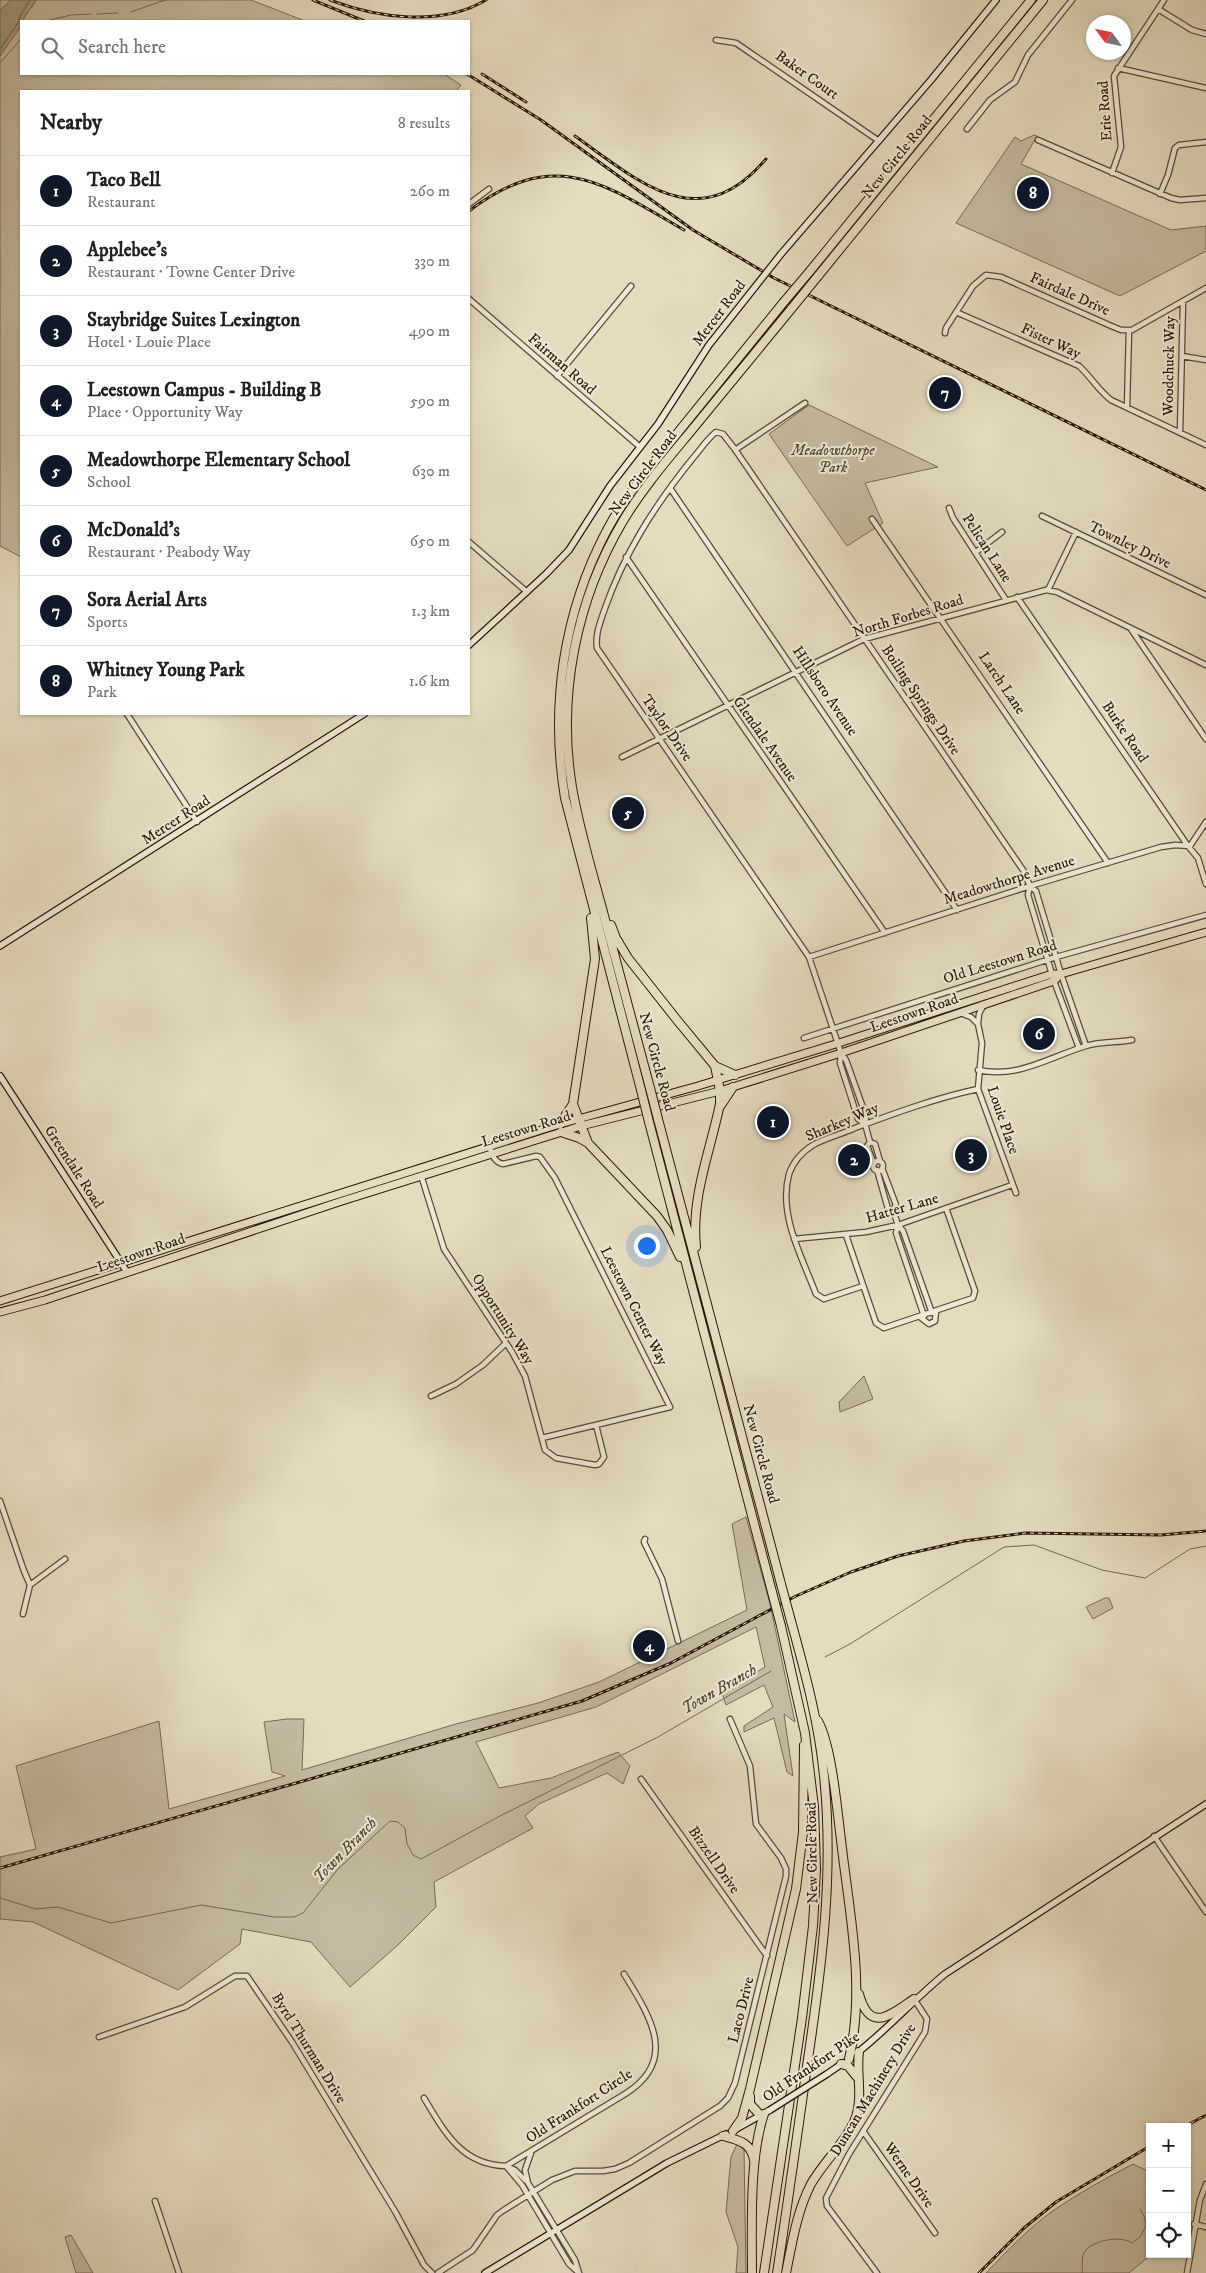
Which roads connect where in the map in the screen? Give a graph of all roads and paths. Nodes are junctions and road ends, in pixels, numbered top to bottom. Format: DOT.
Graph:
graph roads {
  1 [pos="996,0"];
  2 [pos="1031,0"];
  3 [pos="1043,0"];
  4 [pos="1072,0"];
  5 [pos="1164,0"];
  6 [pos="1158,9"];
  7 [pos="1206,34"];
  8 [pos="716,40"];
  9 [pos="1118,68"];
  10 [pos="1206,88"];
  11 [pos="967,129"];
  12 [pos="1038,140"];
  13 [pos="879,141"];
  14 [pos="1206,142"];
  15 [pos="1112,173"];
  16 [pos="489,189"];
  17 [pos="1160,194"];
  18 [pos="1206,198"];
  19 [pos="470,203"];
  20 [pos="630,286"];
  21 [pos="1206,288"];
  22 [pos="470,300"];
  23 [pos="1183,301"];
  24 [pos="956,312"];
  25 [pos="1129,330"];
  26 [pos="945,333"];
  27 [pos="1182,356"];
  28 [pos="1206,360"];
  29 [pos="557,376"];
  30 [pos="804,403"];
  31 [pos="1127,407"];
  32 [pos="720,432"];
  33 [pos="1180,432"];
  34 [pos="1206,445"];
  35 [pos="640,447"];
  36 [pos="736,450"];
  37 [pos="670,488"];
  38 [pos="950,508"];
  39 [pos="1042,516"];
  40 [pos="872,519"];
  41 [pos="1002,532"];
  42 [pos="1076,532"];
  43 [pos="470,543"];
  44 [pos="976,552"];
  45 [pos="626,557"];
  46 [pos="1048,590"];
  47 [pos="527,592"];
  48 [pos="1206,596"];
  49 [pos="1017,597"];
  50 [pos="1006,600"];
  51 [pos="942,618"];
  52 [pos="1129,627"];
  53 [pos="864,639"];
  54 [pos="470,644"];
  55 [pos="1206,665"];
  56 [pos="797,672"];
  57 [pos="727,705"];
  58 [pos="128,715"];
  59 [pos="362,715"];
  60 [pos="659,739"];
  61 [pos="1206,739"];
  62 [pos="622,757"];
  63 [pos="197,822"];
  64 [pos="1206,822"];
  65 [pos="1188,846"];
  66 [pos="1206,861"];
  67 [pos="1108,863"];
  68 [pos="1200,863"];
  69 [pos="594,878"];
  70 [pos="586,884"];
  71 [pos="1206,884"];
  72 [pos="1030,886"];
  73 [pos="957,910"];
  74 [pos="1206,915"];
  75 [pos="1206,932"];
  76 [pos="885,934"];
  77 [pos="0,946"];
  78 [pos="810,957"];
  79 [pos="1056,957"];
  80 [pos="1047,960"];
  81 [pos="1061,974"];
  82 [pos="1053,977"];
  83 [pos="987,1002"];
  84 [pos="957,1013"];
  85 [pos="978,1024"];
  86 [pos="834,1027"];
  87 [pos="804,1038"];
  88 [pos="1132,1040"];
  89 [pos="839,1043"];
  90 [pos="1086,1046"];
  91 [pos="1078,1048"];
  92 [pos="841,1053"];
  93 [pos="715,1066"];
  94 [pos="978,1070"];
  95 [pos="735,1075"];
  96 [pos="0,1076"];
  97 [pos="718,1080"];
  98 [pos="733,1087"];
  99 [pos="978,1089"];
  100 [pos="720,1091"];
  101 [pos="573,1104"];
  102 [pos="718,1111"];
  103 [pos="579,1122"];
  104 [pos="560,1124"];
  105 [pos="865,1124"];
  106 [pos="561,1132"];
  107 [pos="870,1142"];
  108 [pos="588,1143"];
  109 [pos="489,1146"];
  110 [pos="492,1154"];
  111 [pos="880,1161"];
  112 [pos="874,1164"];
  113 [pos="420,1167"];
  114 [pos="882,1168"];
  115 [pos="876,1170"];
  116 [pos="421,1177"];
  117 [pos="1012,1185"];
  118 [pos="1016,1194"];
  119 [pos="946,1208"];
  120 [pos="893,1210"];
  121 [pos="898,1224"];
  122 [pos="846,1235"];
  123 [pos="794,1239"];
  124 [pos="696,1262"];
  125 [pos="120,1263"];
  126 [pos="127,1272"];
  127 [pos="689,1277"];
  128 [pos="863,1286"];
  129 [pos="0,1301"];
  130 [pos="0,1312"];
  131 [pos="934,1313"];
  132 [pos="922,1317"];
  133 [pos="506,1343"];
  134 [pos="431,1396"];
  135 [pos="596,1425"];
  136 [pos="542,1438"];
  137 [pos="0,1501"];
  138 [pos="645,1538"];
  139 [pos="65,1559"];
  140 [pos="30,1585"];
  141 [pos="23,1614"];
  142 [pos="678,1641"];
  143 [pos="814,1715"];
  144 [pos="730,1719"];
  145 [pos="805,1733"];
  146 [pos="640,1779"];
  147 [pos="1206,1804"];
  148 [pos="1154,1836"];
  149 [pos="1206,1912"];
  150 [pos="767,1956"];
  151 [pos="624,1974"];
  152 [pos="856,1988"];
  153 [pos="914,1999"];
  154 [pos="99,2037"];
  155 [pos="859,2052"];
  156 [pos="849,2059"];
  157 [pos="841,2064"];
  158 [pos="858,2078"];
  159 [pos="750,2089"];
  160 [pos="424,2098"];
  161 [pos="765,2113"];
  162 [pos="733,2131"];
  163 [pos="863,2131"];
  164 [pos="722,2136"];
  165 [pos="532,2152"];
  166 [pos="506,2166"];
  167 [pos="755,2167"];
  168 [pos="528,2182"];
  169 [pos="1206,2184"];
  170 [pos="533,2192"];
  171 [pos="527,2195"];
  172 [pos="155,2201"];
  173 [pos="1194,2224"];
  174 [pos="1206,2228"];
  175 [pos="557,2231"];
  176 [pos="935,2233"];
  177 [pos="551,2235"];
  178 [pos="179,2273"];
  179 [pos="432,2273"];
  180 [pos="438,2273"];
  181 [pos="485,2273"];
  182 [pos="579,2273"];
  183 [pos="752,2273"];
  184 [pos="764,2273"];
  185 [pos="777,2273"];
  186 [pos="786,2273"];
  187 [pos="877,2273"];
  188 [pos="1187,2273"];
  1 -- 13 [label="street, Mercer Road"];
  2 -- 70 [label="highway, New Circle Road, bridge"];
  3 -- 69 [label="highway, New Circle Road, bridge"];
  4 -- 11 [label="street"];
  5 -- 6 [label="street, Erie Road"];
  6 -- 7 [label="street"];
  6 -- 9 [label="street, Erie Road"];
  8 -- 13 [label="street, Baker Court"];
  9 -- 10 [label="street"];
  9 -- 15 [label="street, Erie Road"];
  12 -- 15 [label="street"];
  13 -- 35 [label="street, Mercer Road, bridge"];
  14 -- 17 [label="street"];
  15 -- 17 [label="street"];
  16 -- 19 [label="street"];
  17 -- 18 [label="street"];
  20 -- 29 [label="street"];
  21 -- 23 [label="street"];
  22 -- 29 [label="street, Fairman Road"];
  23 -- 25 [label="street"];
  23 -- 27 [label="street, Woodchuck Way"];
  24 -- 25 [label="street, Fairdale Drive"];
  24 -- 26 [label="street, Fairdale Drive"];
  24 -- 31 [label="street, Fister Way"];
  25 -- 31 [label="street"];
  27 -- 28 [label="street"];
  27 -- 33 [label="street, Woodchuck Way"];
  29 -- 35 [label="street, Fairman Road"];
  30 -- 36 [label="street"];
  31 -- 33 [label="street, Fister Way"];
  32 -- 36 [label="street, Boiling Springs Drive"];
  32 -- 37 [label="street, Taylor Drive"];
  33 -- 34 [label="street, Fister Way"];
  35 -- 47 [label="street, Mercer Road"];
  36 -- 53 [label="street, Boiling Springs Drive"];
  37 -- 45 [label="street, Taylor Drive"];
  37 -- 56 [label="street, Hillsboro Avenue"];
  38 -- 44 [label="street, Pelican Lane"];
  39 -- 42 [label="street, Townley Drive"];
  40 -- 51 [label="street, Larch Lane"];
  41 -- 44 [label="street"];
  42 -- 46 [label="street"];
  42 -- 48 [label="street, Townley Drive"];
  43 -- 47 [label="street"];
  44 -- 50 [label="street, Pelican Lane"];
  45 -- 57 [label="street, Glendale Avenue"];
  45 -- 60 [label="street, Taylor Drive"];
  46 -- 49 [label="street, North Forbes Road"];
  46 -- 52 [label="street"];
  47 -- 54 [label="street, Mercer Road"];
  49 -- 50 [label="street, North Forbes Road"];
  49 -- 65 [label="street, Burke Road"];
  50 -- 51 [label="street, North Forbes Road"];
  51 -- 53 [label="street, North Forbes Road"];
  51 -- 67 [label="street, Larch Lane"];
  52 -- 55 [label="street"];
  52 -- 61 [label="street"];
  53 -- 56 [label="street, North Forbes Road"];
  53 -- 72 [label="street, Boiling Springs Drive"];
  56 -- 57 [label="street, North Forbes Road"];
  56 -- 73 [label="street, Hillsboro Avenue"];
  57 -- 60 [label="street, North Forbes Road"];
  57 -- 76 [label="street, Glendale Avenue"];
  58 -- 63 [label="street"];
  59 -- 63 [label="street, Mercer Road"];
  60 -- 62 [label="street, North Forbes Road"];
  60 -- 78 [label="street, Taylor Drive"];
  63 -- 77 [label="street, Mercer Road"];
  64 -- 65 [label="street"];
  65 -- 67 [label="street, Meadowthorpe Avenue"];
  65 -- 68 [label="street, Burke Road"];
  66 -- 68 [label="street"];
  67 -- 72 [label="street, Meadowthorpe Avenue"];
  68 -- 71 [label="street, Burke Road"];
  69 -- 93 [label="highway"];
  69 -- 124 [label="highway, New Circle Road, bridge"];
  70 -- 101 [label="highway"];
  70 -- 127 [label="highway, New Circle Road, bridge"];
  72 -- 73 [label="street, Meadowthorpe Avenue"];
  72 -- 79 [label="street, Boiling Springs Drive"];
  72 -- 80 [label="street, Boiling Springs Drive"];
  73 -- 76 [label="street, Meadowthorpe Avenue"];
  74 -- 79 [label="street, Old Leestown Road"];
  75 -- 81 [label="main road, Leestown Road"];
  76 -- 78 [label="street, Meadowthorpe Avenue"];
  78 -- 86 [label="street, Taylor Drive"];
  79 -- 80 [label="street, Old Leestown Road"];
  79 -- 81 [label="street, Boiling Springs Drive"];
  80 -- 82 [label="street, Boiling Springs Drive"];
  80 -- 86 [label="street, Old Leestown Road"];
  81 -- 82 [label="main road, Leestown Road"];
  81 -- 90 [label="street, Boiling Springs Drive"];
  82 -- 83 [label="main road, Leestown Road"];
  82 -- 89 [label="main road, Leestown Road"];
  82 -- 91 [label="street, Boiling Springs Drive"];
  83 -- 84 [label="main road, Leestown Road"];
  83 -- 85 [label="street, Louie Place"];
  84 -- 85 [label="street"];
  84 -- 92 [label="main road, Leestown Road"];
  85 -- 94 [label="street, Louie Place"];
  86 -- 87 [label="street, Old Leestown Road"];
  86 -- 89 [label="street, Taylor Drive"];
  88 -- 90 [label="street"];
  89 -- 92 [label="street, Taylor Drive"];
  89 -- 95 [label="main road, Leestown Road"];
  90 -- 91 [label="street"];
  91 -- 94 [label="street"];
  92 -- 98 [label="main road, Leestown Road"];
  92 -- 105 [label="street"];
  92 -- 105 [label="street"];
  93 -- 95 [label="highway"];
  93 -- 97 [label="highway"];
  94 -- 99 [label="street, Louie Place"];
  95 -- 97 [label="main road, Leestown Road"];
  96 -- 125 [label="street, Greendale Road"];
  97 -- 100 [label="highway"];
  97 -- 103 [label="main road, Leestown Road"];
  98 -- 100 [label="main road, Leestown Road"];
  98 -- 102 [label="highway"];
  99 -- 105 [label="street, Sharkey Way"];
  99 -- 117 [label="street, Louie Place"];
  100 -- 102 [label="highway"];
  100 -- 103 [label="main road, Leestown Road"];
  101 -- 103 [label="highway"];
  101 -- 104 [label="highway"];
  102 -- 124 [label="highway"];
  103 -- 104 [label="main road, Leestown Road"];
  103 -- 106 [label="main road, Leestown Road"];
  103 -- 108 [label="highway"];
  104 -- 109 [label="main road, Leestown Road"];
  105 -- 107 [label="street"];
  105 -- 123 [label="street, Sharkey Way"];
  106 -- 108 [label="highway"];
  106 -- 110 [label="main road, Leestown Road"];
  107 -- 111 [label="street"];
  107 -- 112 [label="street"];
  108 -- 127 [label="highway"];
  109 -- 110 [label="street"];
  109 -- 113 [label="main road, Leestown Road"];
  110 -- 116 [label="main road, Leestown Road"];
  110 -- 135 [label="street, Leestown Center Way"];
  111 -- 112 [label="street"];
  111 -- 114 [label="street"];
  112 -- 115 [label="street"];
  113 -- 116 [label="street, Opportunity Way"];
  113 -- 125 [label="main road, Leestown Road"];
  114 -- 115 [label="street"];
  114 -- 120 [label="street"];
  115 -- 120 [label="street"];
  116 -- 126 [label="main road, Leestown Road"];
  116 -- 133 [label="street, Opportunity Way"];
  117 -- 118 [label="street, Louie Place"];
  117 -- 119 [label="street, Hatter Lane"];
  119 -- 121 [label="street, Hatter Lane"];
  119 -- 131 [label="street"];
  120 -- 121 [label="street"];
  121 -- 122 [label="street, Hatter Lane"];
  121 -- 131 [label="street"];
  121 -- 132 [label="street"];
  122 -- 123 [label="street, Hatter Lane"];
  122 -- 128 [label="street"];
  123 -- 128 [label="street, Sharkey Way"];
  124 -- 143 [label="highway, New Circle Road, bridge"];
  125 -- 126 [label="street, Greendale Road"];
  125 -- 129 [label="main road, Leestown Road"];
  126 -- 130 [label="main road, Leestown Road"];
  127 -- 145 [label="highway, New Circle Road, bridge"];
  128 -- 132 [label="street"];
  131 -- 132 [label="street"];
  131 -- 132 [label="street"];
  133 -- 134 [label="street"];
  133 -- 136 [label="street, Opportunity Way"];
  135 -- 136 [label="street, Leestown Center Way"];
  135 -- 136 [label="street, Opportunity Way"];
  137 -- 140 [label="street"];
  138 -- 142 [label="street"];
  139 -- 140 [label="street"];
  140 -- 141 [label="street"];
  143 -- 152 [label="highway"];
  143 -- 185 [label="highway, New Circle Road"];
  144 -- 150 [label="street, Laco Drive"];
  145 -- 159 [label="highway"];
  145 -- 184 [label="highway, New Circle Road"];
  146 -- 150 [label="street, Bizzell Drive"];
  147 -- 148 [label="street, Old Frankfort Pike"];
  148 -- 149 [label="street"];
  148 -- 153 [label="street, Old Frankfort Pike"];
  150 -- 170 [label="street, Laco Drive"];
  151 -- 165 [label="street, Old Frankfort Circle"];
  152 -- 153 [label="highway"];
  152 -- 156 [label="highway"];
  153 -- 155 [label="street, Old Frankfort Pike"];
  153 -- 163 [label="street, Duncan Machinery Drive"];
  154 -- 179 [label="street, Byrd Thurman Drive"];
  155 -- 156 [label="street, Old Frankfort Pike"];
  155 -- 158 [label="highway"];
  156 -- 157 [label="street, Old Frankfort Pike"];
  157 -- 158 [label="highway"];
  157 -- 161 [label="street, Old Frankfort Pike, bridge"];
  158 -- 186 [label="highway"];
  159 -- 161 [label="highway"];
  159 -- 162 [label="highway"];
  160 -- 166 [label="street"];
  161 -- 162 [label="street, Old Frankfort Pike"];
  161 -- 167 [label="highway"];
  162 -- 164 [label="street, Old Frankfort Pike"];
  163 -- 176 [label="street, Werne Drive"];
  163 -- 187 [label="street, Duncan Machinery Drive"];
  164 -- 167 [label="highway"];
  164 -- 175 [label="street, Old Frankfort Pike"];
  165 -- 166 [label="street, Old Frankfort Circle"];
  165 -- 168 [label="street"];
  166 -- 168 [label="street"];
  166 -- 171 [label="street"];
  167 -- 183 [label="highway"];
  168 -- 170 [label="street"];
  169 -- 173 [label="street"];
  170 -- 171 [label="street, Laco Drive"];
  170 -- 175 [label="street"];
  171 -- 177 [label="street"];
  171 -- 180 [label="street, Laco Drive"];
  172 -- 178 [label="street"];
  173 -- 174 [label="street"];
  173 -- 188 [label="street"];
  175 -- 177 [label="street, Old Frankfort Pike"];
  175 -- 182 [label="street"];
  177 -- 181 [label="street, Old Frankfort Pike"];
  177 -- 182 [label="street"];
}
